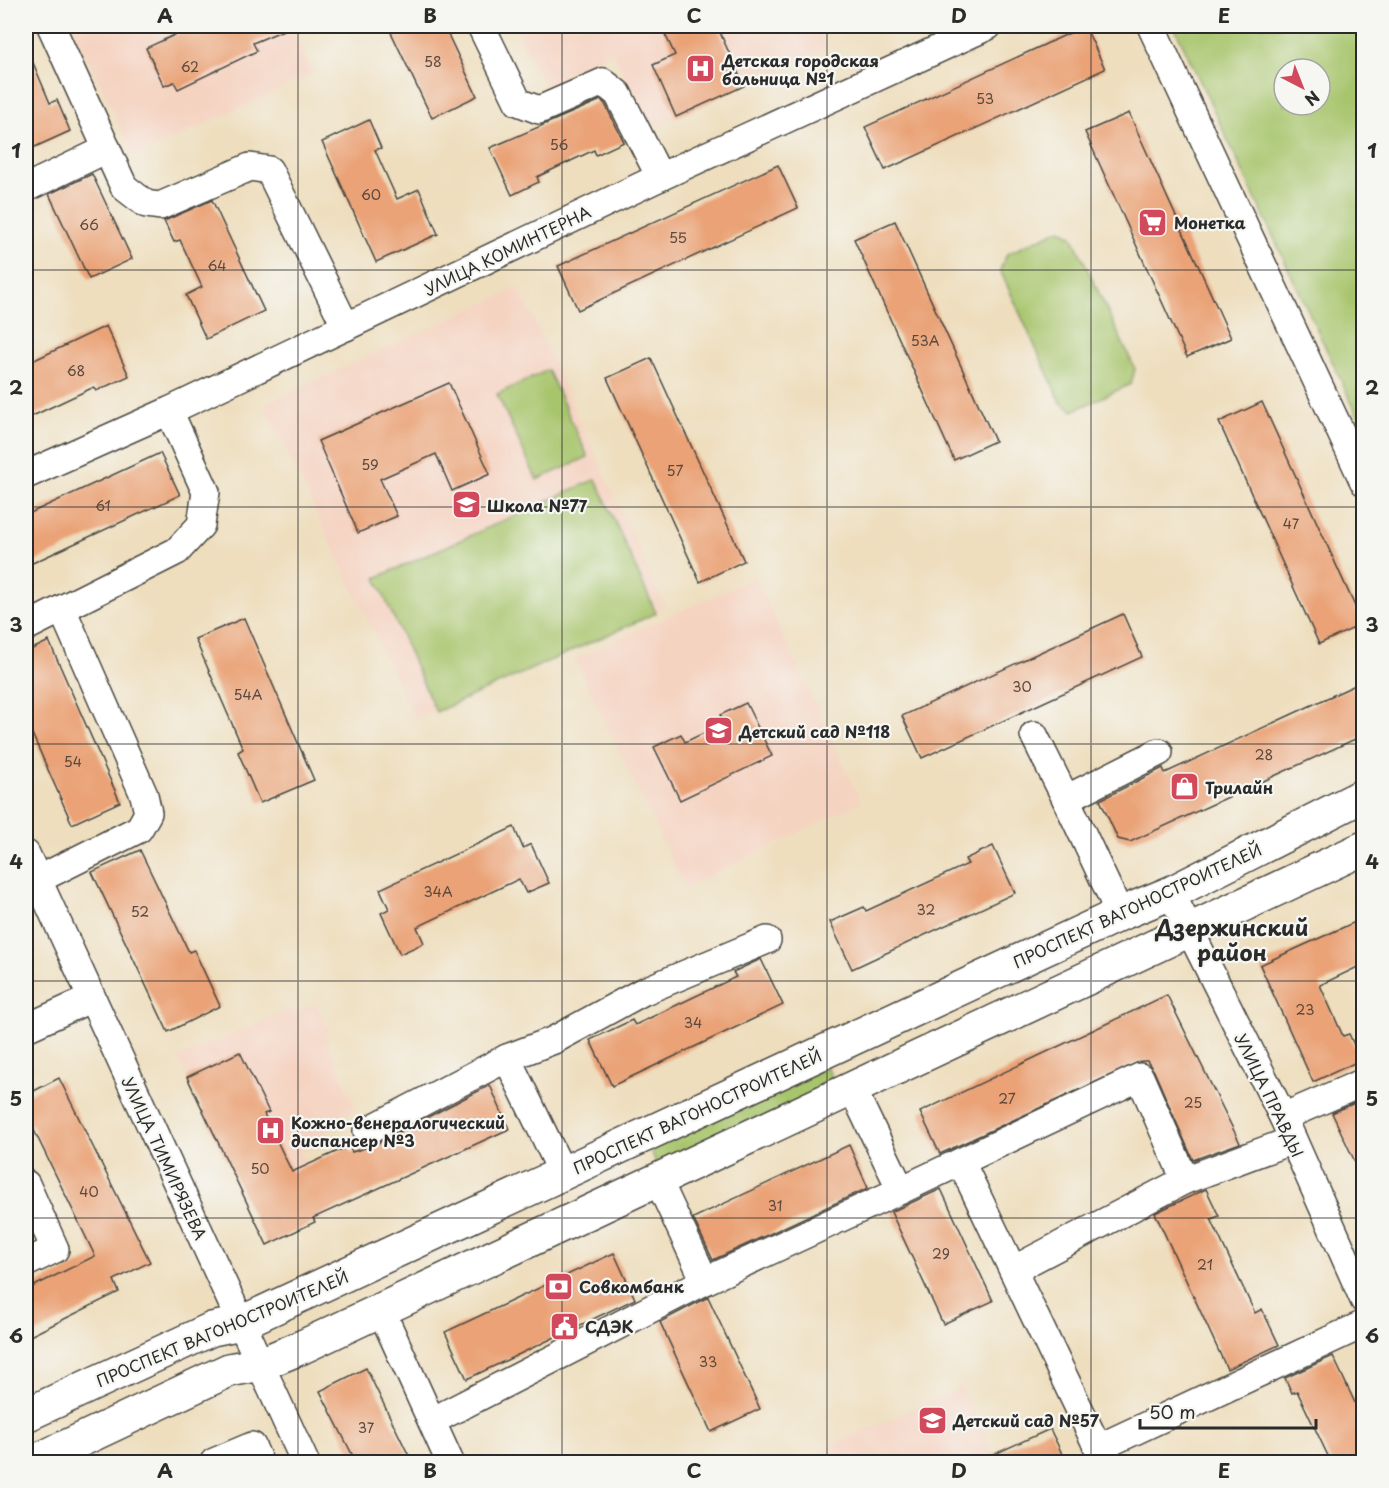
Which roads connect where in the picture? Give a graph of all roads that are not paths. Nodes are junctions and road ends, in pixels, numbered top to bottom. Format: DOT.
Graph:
graph roads {
  1 [pos="51,26"];
  2 [pos="481,26"];
  3 [pos="988,26"];
  4 [pos="1151,26"];
  5 [pos="107,149"];
  6 [pos="660,177"];
  7 [pos="26,188"];
  8 [pos="346,327"];
  9 [pos="169,411"];
  10 [pos="26,475"];
  11 [pos="1364,482"];
  12 [pos="62,609"];
  13 [pos="26,627"];
  14 [pos="1034,735"];
  15 [pos="1159,752"];
  16 [pos="1364,795"];
  17 [pos="1066,799"];
  18 [pos="1364,849"];
  19 [pos="26,854"];
  20 [pos="37,880"];
  21 [pos="1171,893"];
  22 [pos="1120,914"];
  23 [pos="1189,930"];
  24 [pos="766,940"];
  25 [pos="92,998"];
  26 [pos="26,1028"];
  27 [pos="507,1058"];
  28 [pos="1364,1082"];
  29 [pos="852,1088"];
  30 [pos="1288,1128"];
  31 [pos="367,1131"];
  32 [pos="961,1162"];
  33 [pos="563,1174"];
  34 [pos="658,1180"];
  35 [pos="1185,1180"];
  36 [pos="26,1184"];
  37 [pos="901,1190"];
  38 [pos="26,1263"];
  39 [pos="1013,1270"];
  40 [pos="705,1281"];
  41 [pos="1364,1300"];
  42 [pos="380,1308"];
  43 [pos="241,1323"];
  44 [pos="1364,1324"];
  45 [pos="261,1364"];
  46 [pos="26,1414"];
  47 [pos="432,1421"];
  48 [pos="34,1462"];
  49 [pos="214,1462"];
  50 [pos="259,1462"];
  51 [pos="305,1462"];
  52 [pos="450,1462"];
  1 -- 5 [label="street"];
  2 -- 6 [label="street"];
  3 -- 6 [label="street, УЛИЦА КОМИНТЕРНА"];
  4 -- 11 [label="street"];
  5 -- 7 [label="street"];
  5 -- 8 [label="street"];
  6 -- 8 [label="street, УЛИЦА КОМИНТЕРНА"];
  8 -- 9 [label="street, УЛИЦА КОМИНТЕРНА"];
  9 -- 10 [label="street, УЛИЦА КОМИНТЕРНА"];
  9 -- 12 [label="street"];
  12 -- 13 [label="street"];
  12 -- 20 [label="street"];
  14 -- 17 [label="street"];
  15 -- 17 [label="street"];
  16 -- 21 [label="main road, ПРОСПЕКТ ВАГОНОСТРОИТЕЛЕЙ"];
  17 -- 22 [label="street"];
  18 -- 23 [label="main road"];
  19 -- 20 [label="street, УЛИЦА ТИМИРЯЗЕВА"];
  20 -- 25 [label="street, УЛИЦА ТИМИРЯЗЕВА"];
  21 -- 22 [label="main road, ПРОСПЕКТ ВАГОНОСТРОИТЕЛЕЙ"];
  21 -- 23 [label="street, УЛИЦА ПРАВДЫ"];
  22 -- 33 [label="main road, ПРОСПЕКТ ВАГОНОСТРОИТЕЛЕЙ"];
  23 -- 29 [label="main road"];
  23 -- 30 [label="street, УЛИЦА ПРАВДЫ"];
  24 -- 27 [label="street"];
  25 -- 26 [label="street"];
  25 -- 43 [label="street, УЛИЦА ТИМИРЯЗЕВА"];
  27 -- 31 [label="street"];
  27 -- 33 [label="street"];
  28 -- 30 [label="street"];
  29 -- 34 [label="main road"];
  29 -- 37 [label="street"];
  30 -- 35 [label="street"];
  30 -- 41 [label="street, УЛИЦА ПРАВДЫ"];
  32 -- 35 [label="street"];
  32 -- 37 [label="street"];
  32 -- 39 [label="street"];
  33 -- 43 [label="main road, ПРОСПЕКТ ВАГОНОСТРОИТЕЛЕЙ"];
  34 -- 40 [label="street"];
  34 -- 42 [label="main road"];
  35 -- 39 [label="street"];
  36 -- 38 [label="street"];
  37 -- 40 [label="street"];
  39 -- 44 [label="street"];
  40 -- 47 [label="street"];
  42 -- 45 [label="main road"];
  42 -- 47 [label="street"];
  43 -- 45 [label="street, УЛИЦА ТИМИРЯЗЕВА"];
  43 -- 46 [label="main road, ПРОСПЕКТ ВАГОНОСТРОИТЕЛЕЙ"];
  45 -- 48 [label="main road"];
  45 -- 51 [label="street, УЛИЦА ТИМИРЯЗЕВА"];
  47 -- 52 [label="street"];
  49 -- 50 [label="street"];
}
